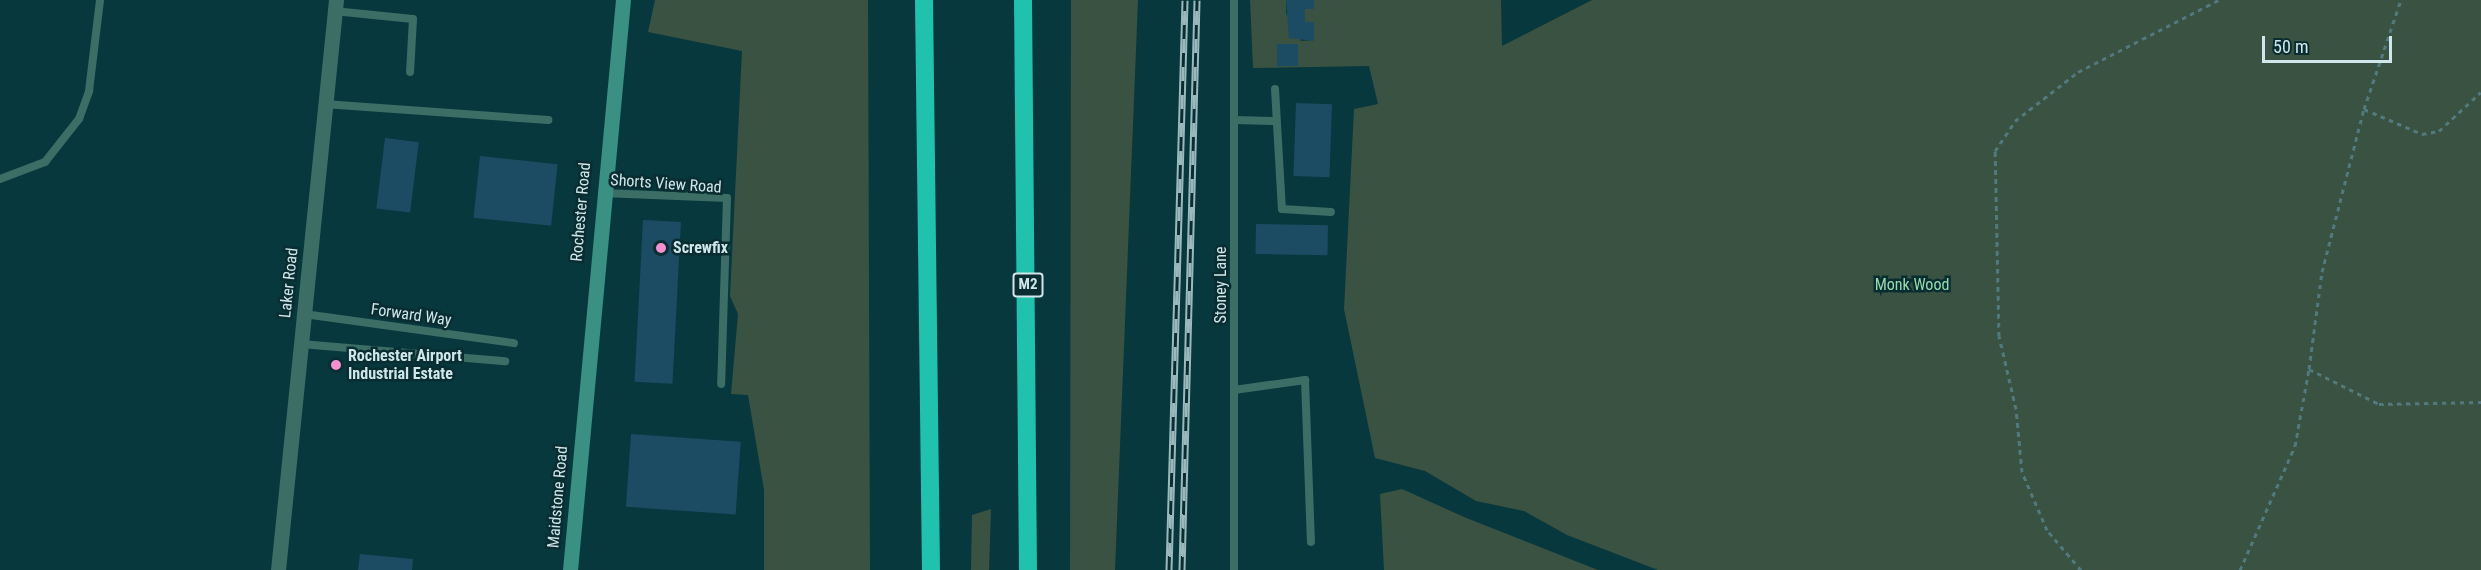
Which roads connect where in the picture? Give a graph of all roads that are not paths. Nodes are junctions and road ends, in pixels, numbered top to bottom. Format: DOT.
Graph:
graph roads {
  1 [pos="100,0"];
  2 [pos="623,0"];
  3 [pos="924,0"];
  4 [pos="1023,0"];
  5 [pos="1234,0"];
  6 [pos="335,6"];
  7 [pos="411,72"];
  8 [pos="1275,89"];
  9 [pos="324,104"];
  10 [pos="548,120"];
  11 [pos="1234,120"];
  12 [pos="1276,121"];
  13 [pos="0,179"];
  14 [pos="601,193"];
  15 [pos="1331,212"];
  16 [pos="304,314"];
  17 [pos="514,343"];
  18 [pos="301,344"];
  19 [pos="505,361"];
  20 [pos="721,384"];
  21 [pos="1234,390"];
  22 [pos="582,427"];
  23 [pos="1311,542"];
  24 [pos="278,570"];
  25 [pos="570,570"];
  26 [pos="931,570"];
  27 [pos="1028,570"];
  28 [pos="1234,570"];
  1 -- 13 [label="lane"];
  2 -- 14 [label="main road, Rochester Road"];
  3 -- 26 [label="highway"];
  4 -- 27 [label="highway, M2"];
  5 -- 11 [label="lane, Stoney Lane"];
  6 -- 7 [label="lane"];
  6 -- 9 [label="street, Laker Road"];
  8 -- 12 [label="lane"];
  9 -- 10 [label="lane"];
  9 -- 16 [label="street, Laker Road"];
  11 -- 12 [label="lane"];
  11 -- 21 [label="lane, Stoney Lane"];
  12 -- 15 [label="lane"];
  14 -- 20 [label="lane, Shorts View Road"];
  14 -- 22 [label="main road, Rochester Road"];
  16 -- 17 [label="lane, Forward Way"];
  16 -- 18 [label="street, Laker Road"];
  18 -- 19 [label="lane"];
  18 -- 24 [label="street, Laker Road"];
  21 -- 23 [label="lane"];
  21 -- 28 [label="lane, Stoney Lane"];
  22 -- 25 [label="main road, Maidstone Road"];
}
